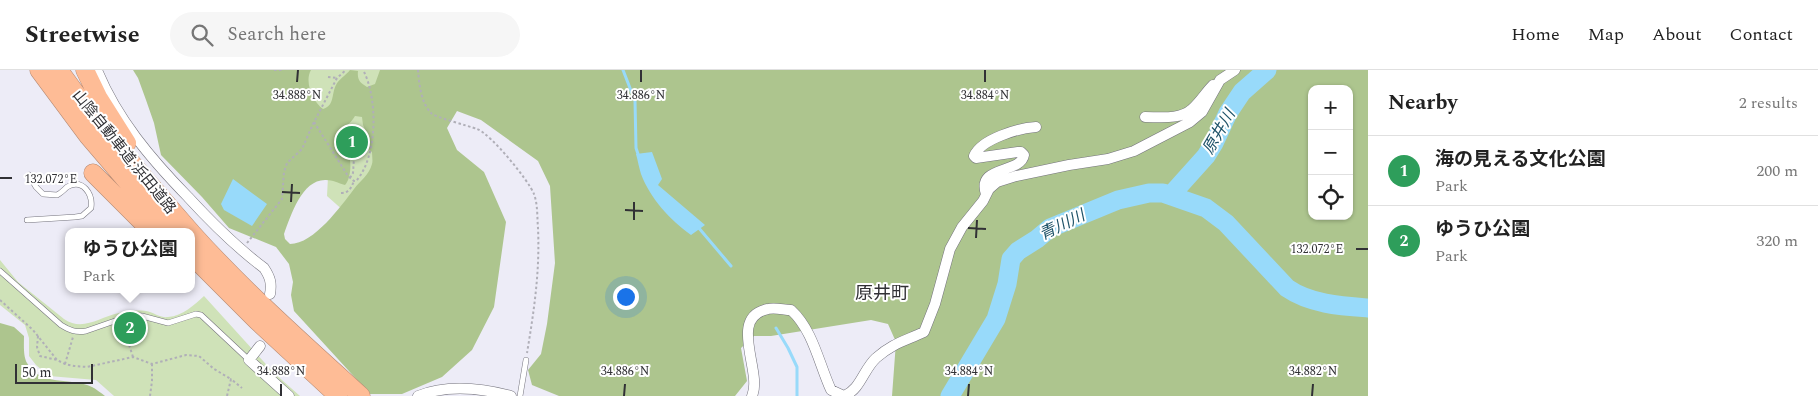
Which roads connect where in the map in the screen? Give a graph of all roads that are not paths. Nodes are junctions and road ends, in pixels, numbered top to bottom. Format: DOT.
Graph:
graph roads {
  1 [pos="39,70"];
  2 [pos="59,70"];
  3 [pos="85,70"];
  4 [pos="96,70"];
  5 [pos="1235,70"];
  6 [pos="1218,83"];
  7 [pos="1145,117"];
  8 [pos="1036,126"];
  9 [pos="93,173"];
  10 [pos="30,175"];
  11 [pos="154,189"];
  12 [pos="986,194"];
  13 [pos="27,220"];
  14 [pos="148,228"];
  15 [pos="167,228"];
  16 [pos="188,228"];
  17 [pos="195,236"];
  18 [pos="195,259"];
  19 [pos="0,271"];
  20 [pos="195,274"];
  21 [pos="270,294"];
  22 [pos="260,346"];
  23 [pos="249,360"];
  24 [pos="526,360"];
  25 [pos="324,376"];
  26 [pos="289,396"];
  27 [pos="338,396"];
  28 [pos="361,396"];
  29 [pos="418,396"];
  30 [pos="511,396"];
  31 [pos="520,396"];
  32 [pos="752,396"];
  1 -- 15 [label="highway, 山陰自動車道;浜田道路"];
  2 -- 11 [label="highway, 山陰自動車道;浜田道路"];
  3 -- 11 [label="highway"];
  4 -- 21 [label="street"];
  5 -- 6 [label="street"];
  6 -- 7 [label="street"];
  6 -- 12 [label="street"];
  8 -- 12 [label="street"];
  9 -- 14 [label="highway"];
  10 -- 13 [label="lane"];
  11 -- 16 [label="highway, 山陰自動車道;浜田道路"];
  12 -- 32 [label="street"];
  17 -- 25 [label="highway, 山陰自動車道;浜田道路"];
  18 -- 25 [label="highway, 山陰自動車道;浜田道路"];
  19 -- 23 [label="lane"];
  20 -- 25 [label="highway"];
  22 -- 23 [label="street"];
  23 -- 26 [label="street"];
  24 -- 31 [label="lane"];
  25 -- 27 [label="highway, 山陰自動車道;浜田道路"];
  25 -- 28 [label="highway, 山陰自動車道;浜田道路"];
  29 -- 30 [label="street"];
}
